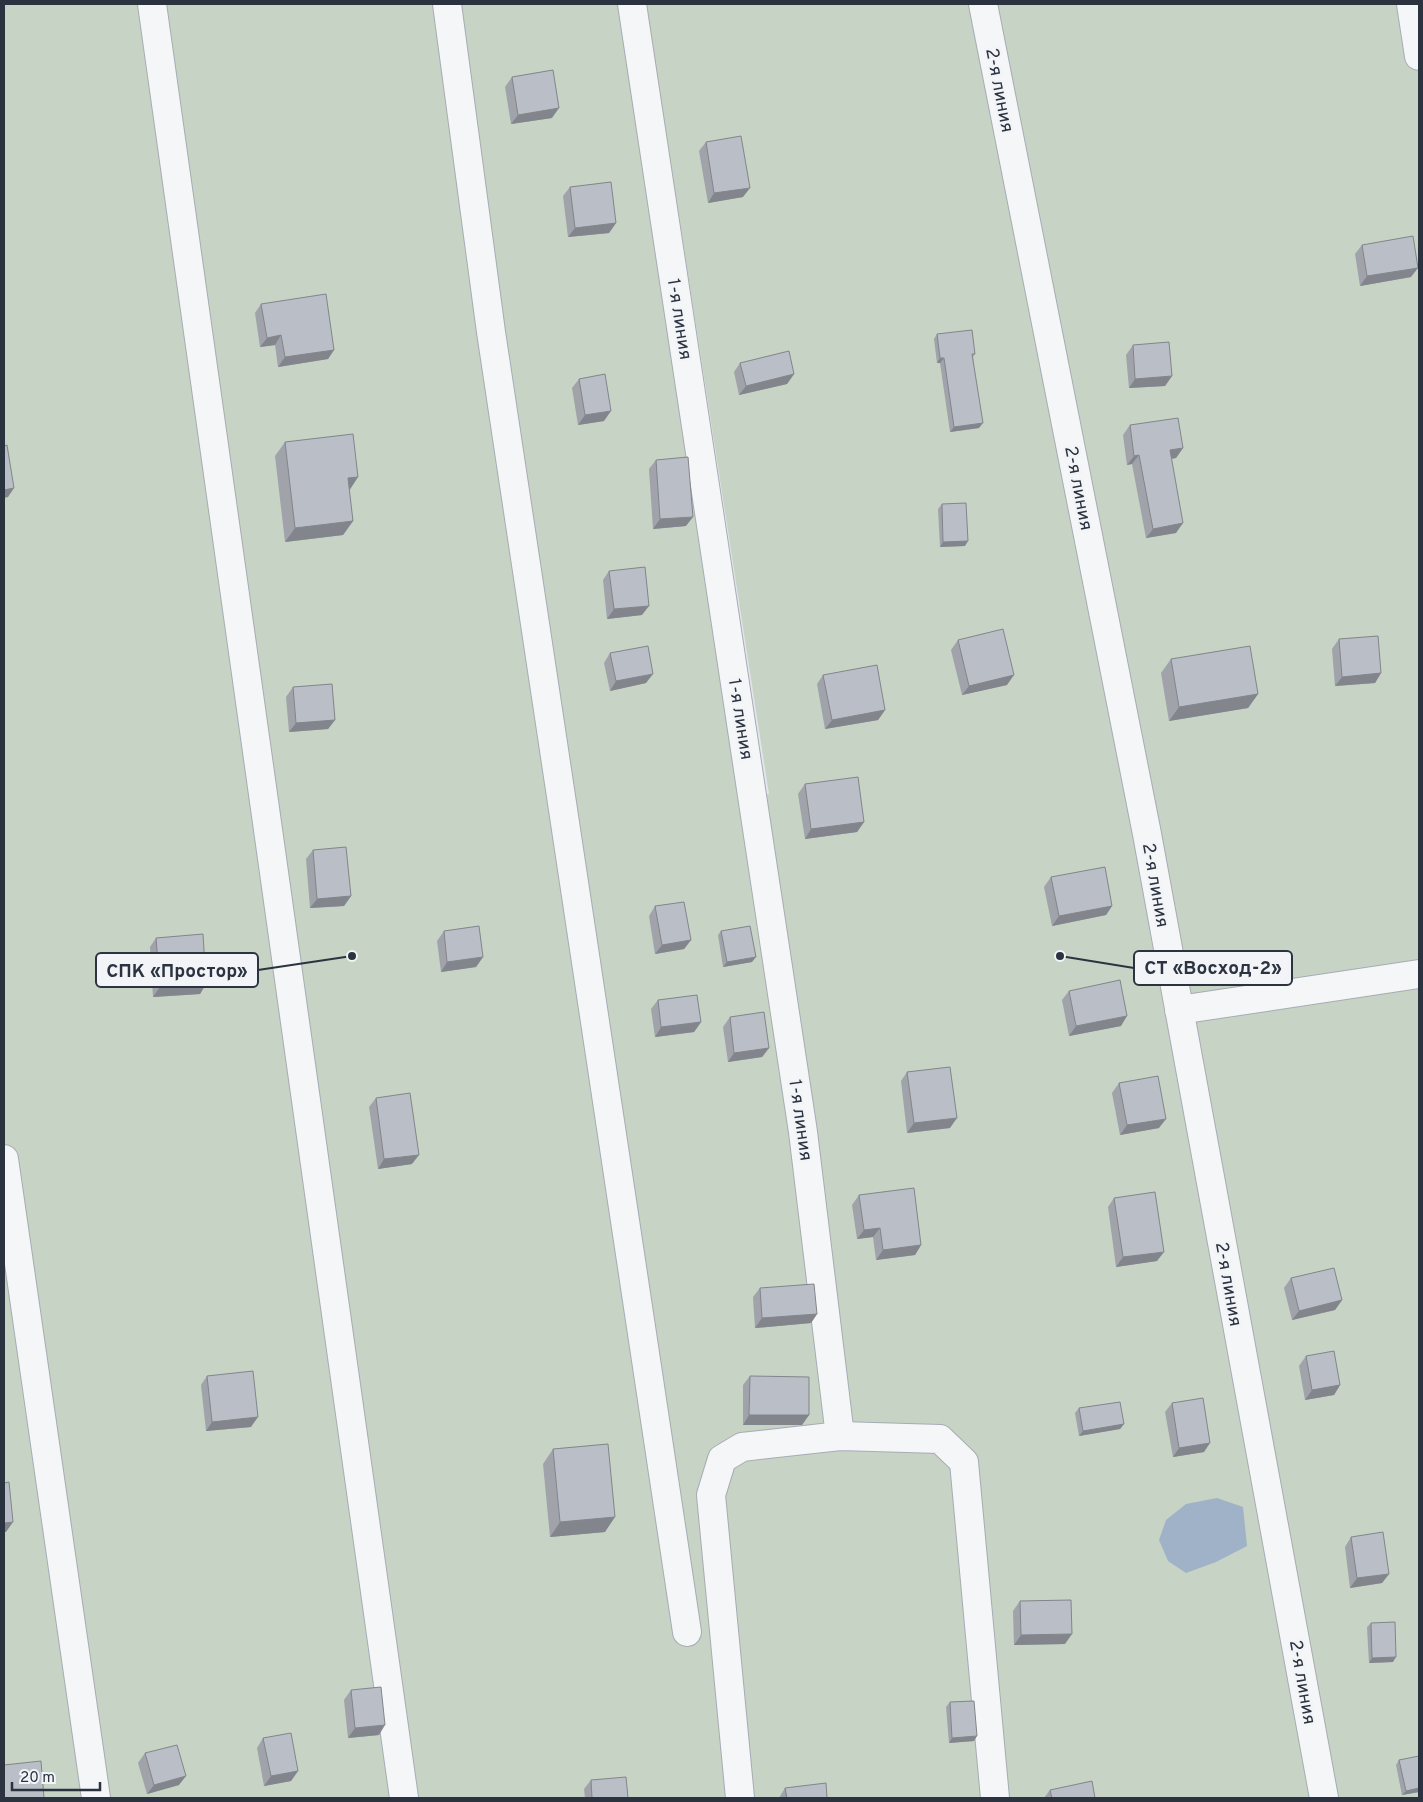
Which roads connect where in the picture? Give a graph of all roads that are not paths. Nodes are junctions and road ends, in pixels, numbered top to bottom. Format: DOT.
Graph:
graph roads {
  1 [pos="152,4"];
  2 [pos="447,4"];
  3 [pos="632,4"];
  4 [pos="983,4"];
  5 [pos="1411,4"];
  6 [pos="1419,56"];
  7 [pos="1419,974"];
  8 [pos="1179,1010"];
  9 [pos="4,1159"];
  10 [pos="840,1436"];
  11 [pos="687,1632"];
  12 [pos="96,1798"];
  13 [pos="404,1798"];
  14 [pos="740,1798"];
  15 [pos="995,1798"];
  16 [pos="1324,1798"];
  1 -- 13 [label="street"];
  2 -- 11 [label="street"];
  3 -- 10 [label="street, 1-я линия"];
  4 -- 8 [label="street, 2-я линия"];
  5 -- 6 [label="street"];
  7 -- 8 [label="street"];
  8 -- 16 [label="street, 2-я линия"];
  9 -- 12 [label="street"];
  10 -- 14 [label="street"];
  10 -- 15 [label="street"];
}
